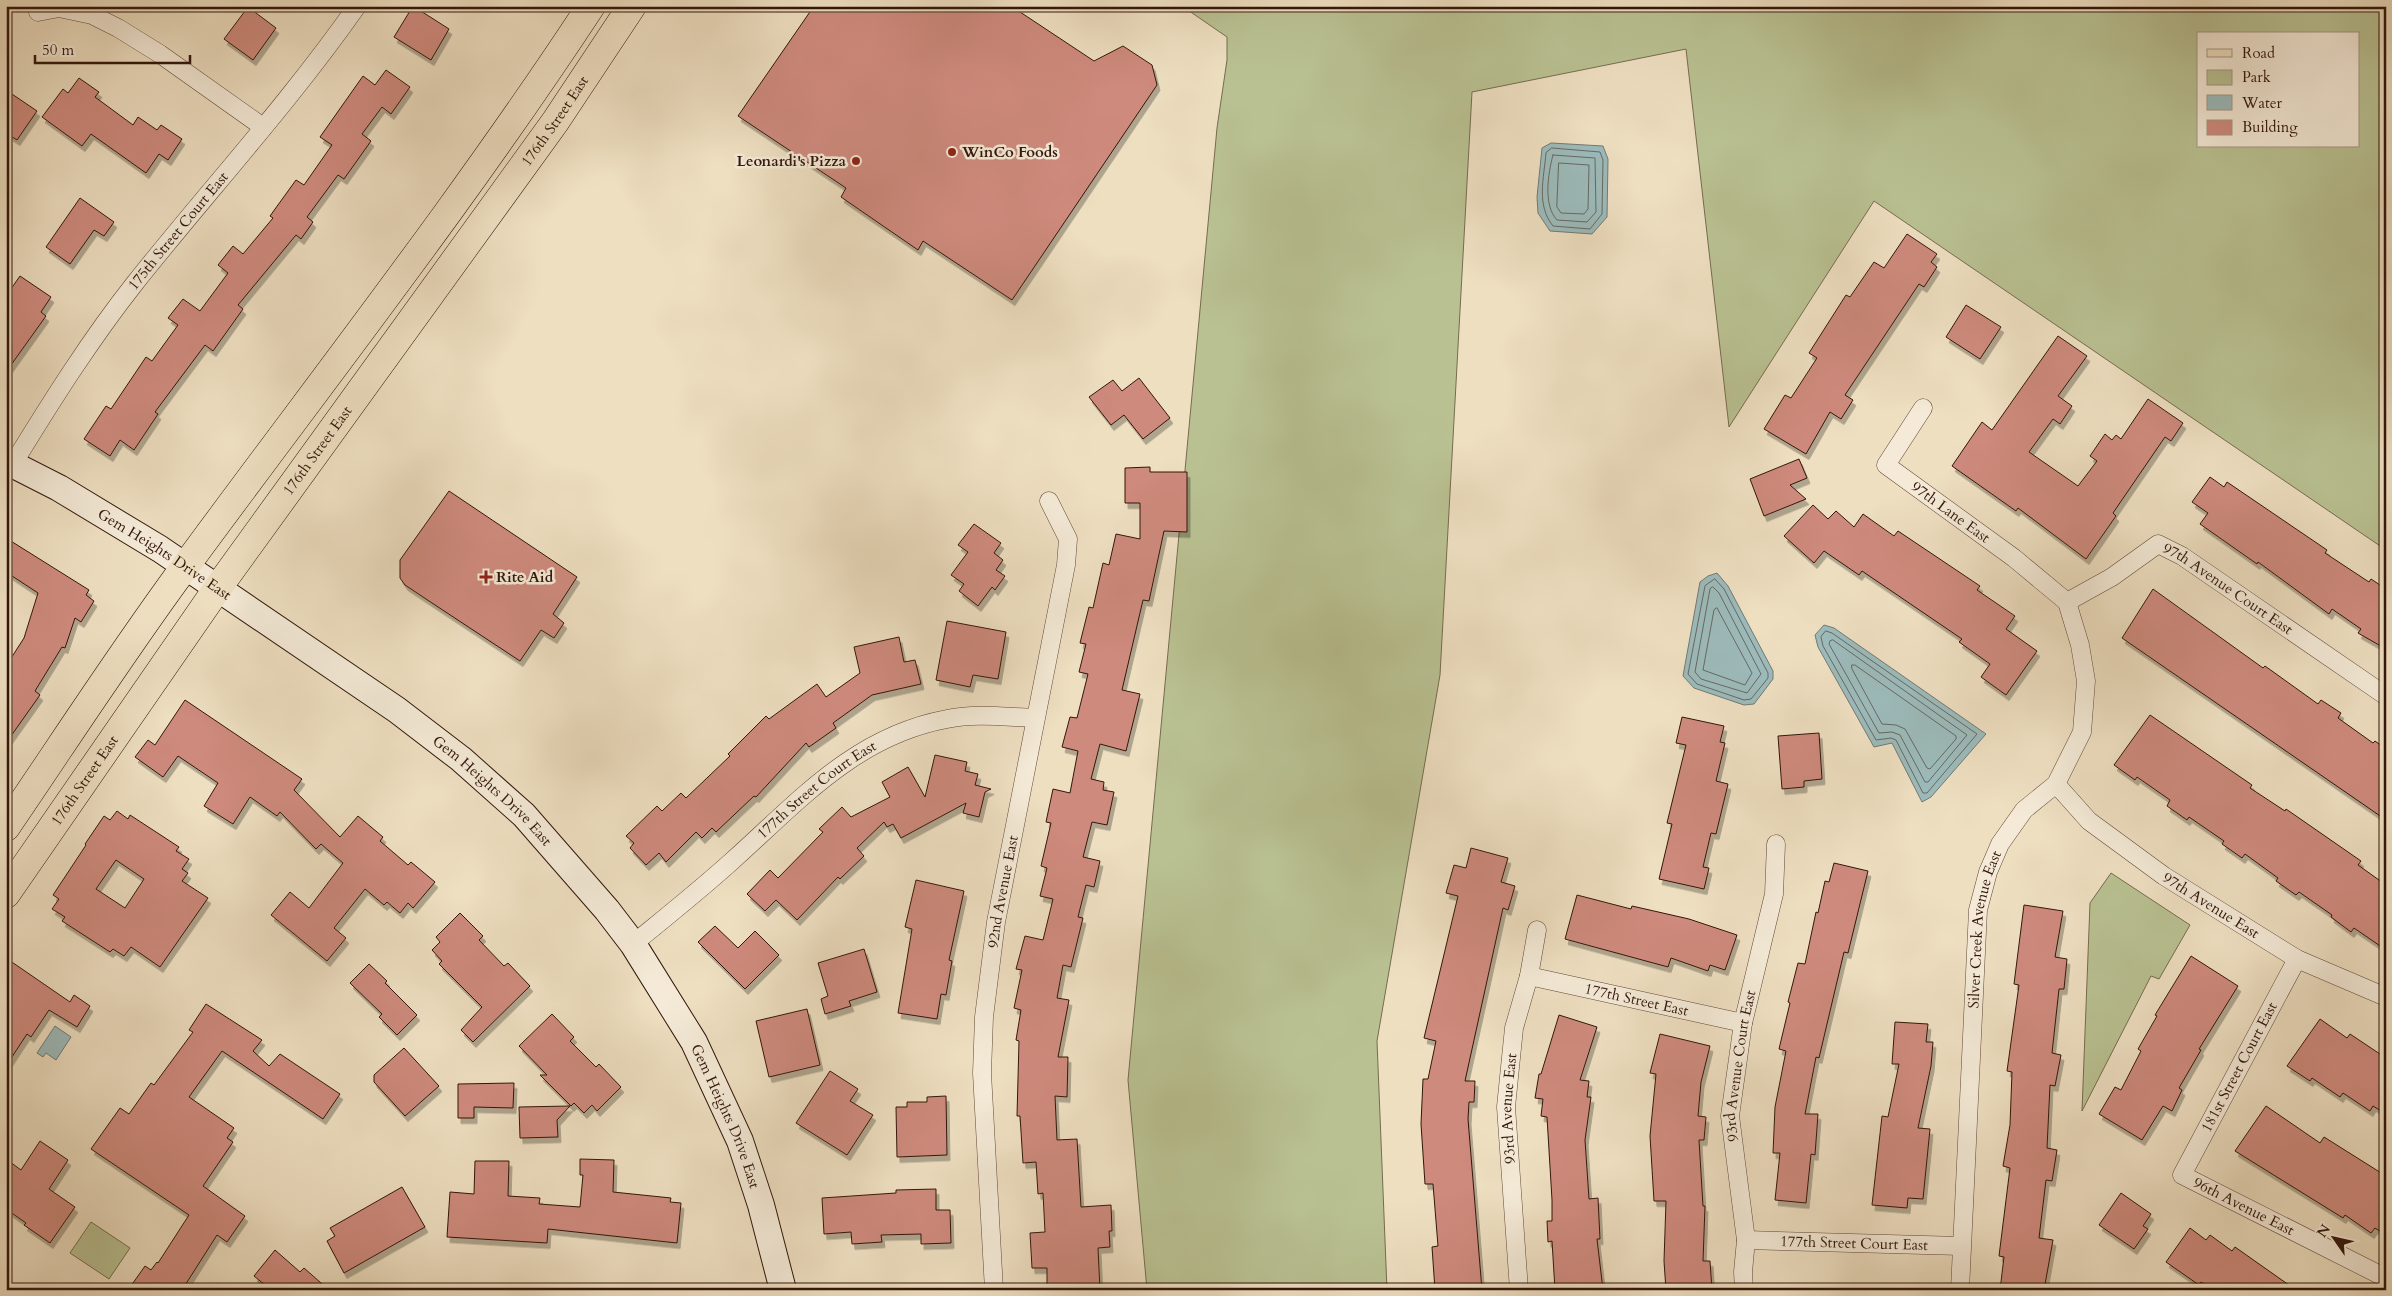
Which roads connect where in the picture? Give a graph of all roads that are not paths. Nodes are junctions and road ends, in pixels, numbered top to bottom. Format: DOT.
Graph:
graph roads {
  1 [pos="358,6"];
  2 [pos="591,6"];
  3 [pos="632,6"];
  4 [pos="38,12"];
  5 [pos="263,127"];
  6 [pos="1923,408"];
  7 [pos="9,462"];
  8 [pos="1049,501"];
  9 [pos="185,566"];
  10 [pos="217,588"];
  11 [pos="2067,602"];
  12 [pos="2386,696"];
  13 [pos="1034,718"];
  14 [pos="2056,784"];
  15 [pos="6,827"];
  16 [pos="1776,844"];
  17 [pos="6,894"];
  18 [pos="1537,930"];
  19 [pos="633,944"];
  20 [pos="2297,959"];
  21 [pos="1530,976"];
  22 [pos="2386,997"];
  23 [pos="1743,1022"];
  24 [pos="2182,1174"];
  25 [pos="1746,1240"];
  26 [pos="1961,1246"];
  27 [pos="2386,1278"];
  28 [pos="783,1290"];
  29 [pos="994,1290"];
  30 [pos="1519,1290"];
  31 [pos="1744,1290"];
  32 [pos="1960,1290"];
  1 -- 5 [label="street, 175th Street Court East"];
  2 -- 9 [label="main road"];
  3 -- 10 [label="main road, 176th Street East"];
  4 -- 5 [label="street"];
  5 -- 7 [label="street, 175th Street Court East"];
  6 -- 11 [label="street, 97th Lane East"];
  7 -- 9 [label="street, Gem Heights Drive East"];
  8 -- 13 [label="street, 92nd Avenue East"];
  9 -- 10 [label="street, Gem Heights Drive East"];
  9 -- 15 [label="main road"];
  10 -- 17 [label="main road, 176th Street East"];
  10 -- 19 [label="street, Gem Heights Drive East"];
  11 -- 12 [label="street, 97th Avenue Court East"];
  11 -- 14 [label="street, Silver Creek Avenue East"];
  13 -- 19 [label="street, 177th Street Court East"];
  13 -- 29 [label="street, 92nd Avenue East"];
  14 -- 20 [label="street, 97th Avenue East"];
  14 -- 26 [label="street, Silver Creek Avenue East"];
  16 -- 23 [label="street, 93rd Avenue Court East"];
  18 -- 21 [label="street, 93rd Avenue East"];
  19 -- 28 [label="street, Gem Heights Drive East"];
  20 -- 22 [label="street, 97th Avenue East"];
  20 -- 24 [label="street, 181st Street Court East"];
  21 -- 23 [label="street, 177th Street East"];
  21 -- 30 [label="street, 93rd Avenue East"];
  23 -- 25 [label="street, 93rd Avenue Court East"];
  24 -- 27 [label="street, 96th Avenue East"];
  25 -- 26 [label="street, 177th Street Court East"];
  25 -- 31 [label="street, 93rd Avenue Court East"];
  26 -- 32 [label="street, Silver Creek Avenue East"];
}
